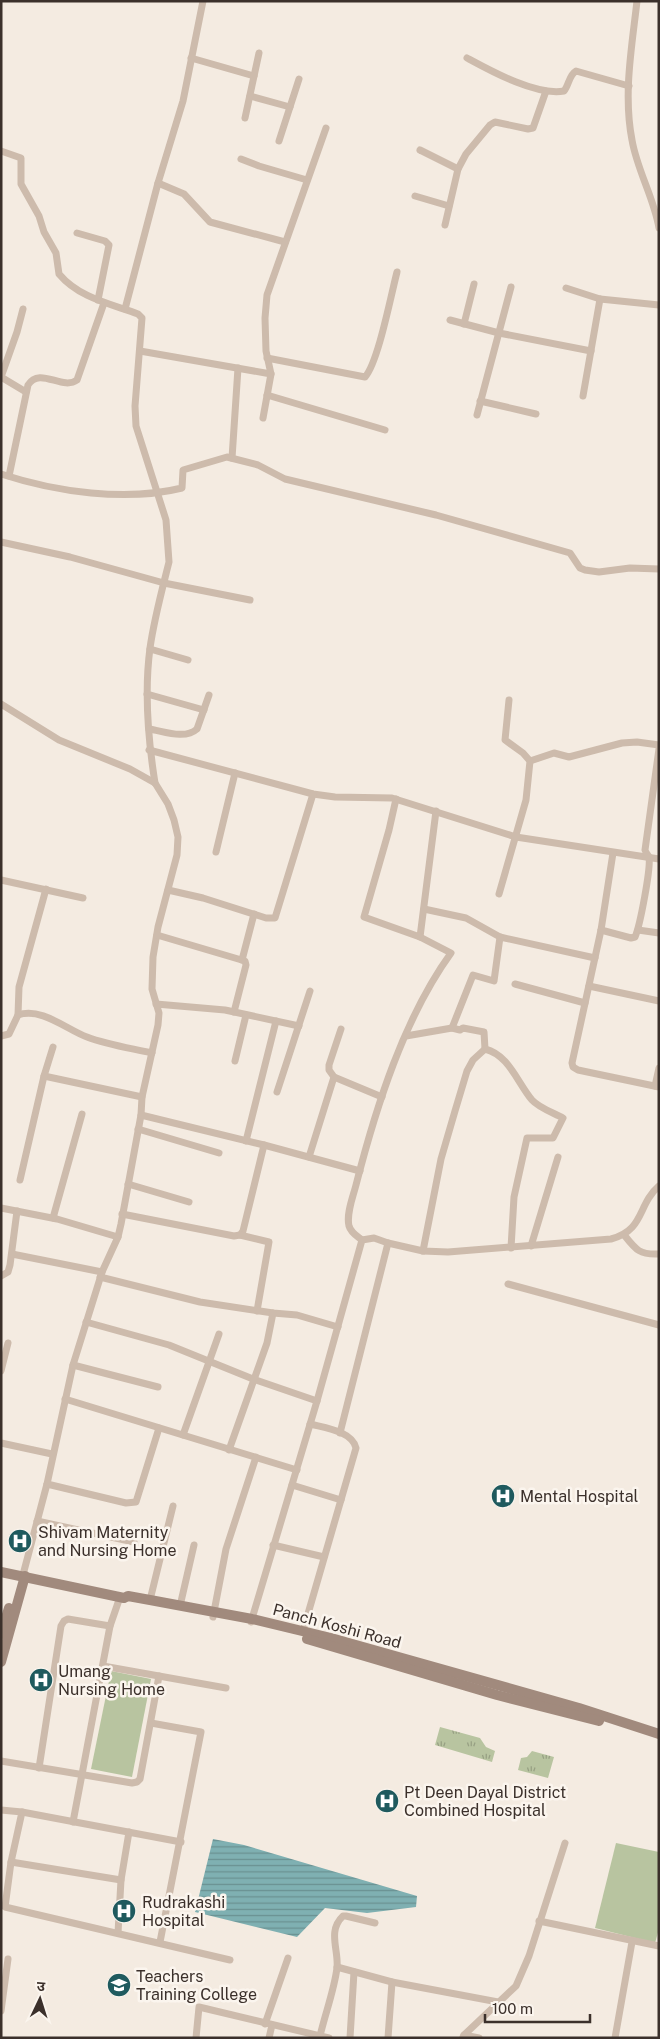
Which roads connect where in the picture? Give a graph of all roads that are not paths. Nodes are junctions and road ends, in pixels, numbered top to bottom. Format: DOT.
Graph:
graph roads {
  1 [pos="203,1"];
  2 [pos="637,1"];
  3 [pos="259,53"];
  4 [pos="191,58"];
  5 [pos="467,58"];
  6 [pos="254,76"];
  7 [pos="299,79"];
  8 [pos="629,86"];
  9 [pos="546,90"];
  10 [pos="250,96"];
  11 [pos="290,107"];
  12 [pos="245,118"];
  13 [pos="326,128"];
  14 [pos="279,141"];
  15 [pos="1,150"];
  16 [pos="420,150"];
  17 [pos="240,159"];
  18 [pos="458,169"];
  19 [pos="307,180"];
  20 [pos="158,183"];
  21 [pos="415,196"];
  22 [pos="449,206"];
  23 [pos="445,225"];
  24 [pos="659,228"];
  25 [pos="77,233"];
  26 [pos="285,242"];
  27 [pos="397,272"];
  28 [pos="474,284"];
  29 [pos="512,287"];
  30 [pos="566,288"];
  31 [pos="600,299"];
  32 [pos="101,302"];
  33 [pos="659,305"];
  34 [pos="23,308"];
  35 [pos="125,309"];
  36 [pos="450,320"];
  37 [pos="464,324"];
  38 [pos="498,333"];
  39 [pos="140,351"];
  40 [pos="591,351"];
  41 [pos="267,358"];
  42 [pos="238,368"];
  43 [pos="271,374"];
  44 [pos="1,377"];
  45 [pos="26,392"];
  46 [pos="267,395"];
  47 [pos="583,396"];
  48 [pos="480,401"];
  49 [pos="536,414"];
  50 [pos="477,415"];
  51 [pos="263,418"];
  52 [pos="385,430"];
  53 [pos="232,458"];
  54 [pos="5,475"];
  55 [pos="159,494"];
  56 [pos="1,542"];
  57 [pos="659,568"];
  58 [pos="164,582"];
  59 [pos="250,600"];
  60 [pos="150,649"];
  61 [pos="188,660"];
  62 [pos="147,694"];
  63 [pos="209,695"];
  64 [pos="509,700"];
  65 [pos="1,704"];
  66 [pos="204,710"];
  67 [pos="149,729"];
  68 [pos="659,745"];
  69 [pos="659,749"];
  70 [pos="150,750"];
  71 [pos="530,761"];
  72 [pos="236,773"];
  73 [pos="154,783"];
  74 [pos="312,794"];
  75 [pos="396,800"];
  76 [pos="436,811"];
  77 [pos="516,837"];
  78 [pos="216,852"];
  79 [pos="613,853"];
  80 [pos="649,858"];
  81 [pos="659,859"];
  82 [pos="1,880"];
  83 [pos="46,889"];
  84 [pos="168,890"];
  85 [pos="499,894"];
  86 [pos="83,898"];
  87 [pos="424,909"];
  88 [pos="254,914"];
  89 [pos="601,930"];
  90 [pos="638,930"];
  91 [pos="659,933"];
  92 [pos="157,935"];
  93 [pos="420,937"];
  94 [pos="500,937"];
  95 [pos="595,958"];
  96 [pos="242,960"];
  97 [pos="515,984"];
  98 [pos="589,986"];
  99 [pos="310,991"];
  100 [pos="659,1002"];
  101 [pos="585,1003"];
  102 [pos="156,1004"];
  103 [pos="234,1012"];
  104 [pos="18,1015"];
  105 [pos="246,1015"];
  106 [pos="276,1021"];
  107 [pos="299,1026"];
  108 [pos="452,1028"];
  109 [pos="341,1029"];
  110 [pos="1,1036"];
  111 [pos="406,1036"];
  112 [pos="53,1047"];
  113 [pos="484,1049"];
  114 [pos="152,1052"];
  115 [pos="235,1061"];
  116 [pos="659,1068"];
  117 [pos="44,1076"];
  118 [pos="334,1077"];
  119 [pos="657,1087"];
  120 [pos="277,1092"];
  121 [pos="142,1097"];
  122 [pos="382,1097"];
  123 [pos="82,1114"];
  124 [pos="141,1116"];
  125 [pos="138,1129"];
  126 [pos="246,1141"];
  127 [pos="264,1145"];
  128 [pos="219,1153"];
  129 [pos="309,1157"];
  130 [pos="558,1157"];
  131 [pos="360,1171"];
  132 [pos="20,1180"];
  133 [pos="128,1184"];
  134 [pos="659,1186"];
  135 [pos="189,1202"];
  136 [pos="1,1208"];
  137 [pos="17,1211"];
  138 [pos="122,1214"];
  139 [pos="53,1218"];
  140 [pos="240,1235"];
  141 [pos="625,1236"];
  142 [pos="118,1237"];
  143 [pos="362,1240"];
  144 [pos="388,1243"];
  145 [pos="532,1246"];
  146 [pos="511,1248"];
  147 [pos="423,1251"];
  148 [pos="12,1254"];
  149 [pos="659,1254"];
  150 [pos="101,1275"];
  151 [pos="1,1276"];
  152 [pos="508,1284"];
  153 [pos="258,1311"];
  154 [pos="273,1313"];
  155 [pos="86,1322"];
  156 [pos="659,1325"];
  157 [pos="338,1327"];
  158 [pos="219,1334"];
  159 [pos="8,1343"];
  160 [pos="209,1361"];
  161 [pos="73,1365"];
  162 [pos="1,1371"];
  163 [pos="253,1379"];
  164 [pos="158,1387"];
  165 [pos="65,1399"];
  166 [pos="317,1401"];
  167 [pos="310,1424"];
  168 [pos="159,1428"];
  169 [pos="340,1433"];
  170 [pos="183,1435"];
  171 [pos="1,1443"];
  172 [pos="229,1450"];
  173 [pos="52,1454"];
  174 [pos="256,1457"];
  175 [pos="297,1470"];
  176 [pos="47,1484"];
  177 [pos="292,1485"];
  178 [pos="341,1500"];
  179 [pos="173,1506"];
  180 [pos="37,1521"];
  181 [pos="134,1542"];
  182 [pos="194,1545"];
  183 [pos="273,1545"];
  184 [pos="324,1557"];
  185 [pos="1,1572"];
  186 [pos="23,1574"];
  187 [pos="122,1597"];
  188 [pos="150,1600"];
  189 [pos="180,1606"];
  190 [pos="213,1615"];
  191 [pos="252,1621"];
  192 [pos="110,1626"];
  193 [pos="303,1631"];
  194 [pos="1,1634"];
  195 [pos="1,1662"];
  196 [pos="103,1666"];
  197 [pos="159,1676"];
  198 [pos="226,1688"];
  199 [pos="151,1723"];
  200 [pos="659,1734"];
  201 [pos="659,1740"];
  202 [pos="1,1761"];
  203 [pos="39,1768"];
  204 [pos="82,1775"];
  205 [pos="1,1810"];
  206 [pos="22,1812"];
  207 [pos="73,1822"];
  208 [pos="129,1832"];
  209 [pos="181,1842"];
  210 [pos="565,1843"];
  211 [pos="11,1862"];
  212 [pos="121,1880"];
  213 [pos="539,1921"];
  214 [pos="375,1923"];
  215 [pos="118,1933"];
  216 [pos="160,1942"];
  217 [pos="632,1942"];
  218 [pos="659,1946"];
  219 [pos="288,1958"];
  220 [pos="8,1959"];
  221 [pos="230,1960"];
  222 [pos="337,1967"];
  223 [pos="354,1972"];
  224 [pos="392,1982"];
  225 [pos="498,2002"];
  226 [pos="1,2011"];
  227 [pos="268,2024"];
  228 [pos="306,2035"];
  229 [pos="320,2036"];
  230 [pos="463,2036"];
  231 [pos="196,2038"];
  232 [pos="268,2038"];
  233 [pos="329,2038"];
  234 [pos="350,2038"];
  235 [pos="388,2038"];
  236 [pos="479,2038"];
  237 [pos="615,2038"];
  1 -- 4 [label="street"];
  2 -- 8 [label="street"];
  3 -- 6 [label="street"];
  4 -- 6 [label="street"];
  4 -- 20 [label="street"];
  5 -- 9 [label="street"];
  6 -- 10 [label="street"];
  7 -- 11 [label="street"];
  8 -- 9 [label="street"];
  8 -- 24 [label="street"];
  9 -- 18 [label="street"];
  10 -- 11 [label="street"];
  10 -- 12 [label="street"];
  11 -- 14 [label="street"];
  13 -- 19 [label="street"];
  15 -- 32 [label="street"];
  16 -- 18 [label="street"];
  17 -- 19 [label="street"];
  18 -- 22 [label="street"];
  19 -- 26 [label="street"];
  20 -- 26 [label="street"];
  20 -- 35 [label="street"];
  21 -- 22 [label="street"];
  22 -- 23 [label="street"];
  25 -- 32 [label="street"];
  26 -- 41 [label="street"];
  27 -- 41 [label="street"];
  28 -- 37 [label="street"];
  29 -- 38 [label="street"];
  30 -- 31 [label="street"];
  31 -- 33 [label="street"];
  31 -- 40 [label="street"];
  32 -- 35 [label="street"];
  32 -- 45 [label="street"];
  34 -- 44 [label="street"];
  35 -- 39 [label="street"];
  36 -- 37 [label="street"];
  37 -- 38 [label="street"];
  38 -- 40 [label="street"];
  38 -- 48 [label="street"];
  39 -- 42 [label="street"];
  39 -- 55 [label="street"];
  40 -- 47 [label="street"];
  41 -- 43 [label="street"];
  42 -- 43 [label="street"];
  42 -- 53 [label="street"];
  43 -- 46 [label="street"];
  44 -- 45 [label="street"];
  45 -- 54 [label="street"];
  46 -- 51 [label="street"];
  46 -- 52 [label="street"];
  48 -- 49 [label="street"];
  48 -- 50 [label="street"];
  53 -- 55 [label="street"];
  53 -- 57 [label="street"];
  54 -- 55 [label="street"];
  55 -- 58 [label="street"];
  56 -- 58 [label="street"];
  58 -- 59 [label="street"];
  58 -- 60 [label="street"];
  60 -- 61 [label="street"];
  60 -- 62 [label="street"];
  62 -- 66 [label="street"];
  62 -- 67 [label="street"];
  63 -- 66 [label="street"];
  64 -- 71 [label="street"];
  65 -- 73 [label="street"];
  66 -- 67 [label="street"];
  67 -- 70 [label="street"];
  68 -- 71 [label="street"];
  69 -- 80 [label="street"];
  70 -- 72 [label="street"];
  70 -- 73 [label="street"];
  71 -- 77 [label="street"];
  72 -- 74 [label="street"];
  72 -- 78 [label="street"];
  73 -- 84 [label="street"];
  74 -- 75 [label="street"];
  74 -- 88 [label="street"];
  75 -- 76 [label="street"];
  75 -- 93 [label="street"];
  76 -- 77 [label="street"];
  76 -- 87 [label="street"];
  77 -- 79 [label="street"];
  77 -- 85 [label="street"];
  79 -- 80 [label="street"];
  79 -- 89 [label="street"];
  80 -- 81 [label="street"];
  80 -- 90 [label="street"];
  82 -- 83 [label="street"];
  83 -- 86 [label="street"];
  83 -- 104 [label="street"];
  84 -- 88 [label="street"];
  84 -- 92 [label="street"];
  87 -- 93 [label="street"];
  87 -- 94 [label="street"];
  88 -- 96 [label="street"];
  89 -- 90 [label="street"];
  89 -- 95 [label="street"];
  90 -- 91 [label="street"];
  92 -- 96 [label="street"];
  92 -- 102 [label="street"];
  93 -- 111 [label="street"];
  94 -- 95 [label="street"];
  94 -- 108 [label="street"];
  95 -- 98 [label="street"];
  96 -- 103 [label="street"];
  97 -- 101 [label="street"];
  98 -- 100 [label="street"];
  98 -- 101 [label="street"];
  99 -- 107 [label="street"];
  101 -- 119 [label="street"];
  102 -- 103 [label="street"];
  102 -- 114 [label="street"];
  103 -- 105 [label="street"];
  104 -- 110 [label="street"];
  104 -- 114 [label="street"];
  105 -- 106 [label="street"];
  105 -- 115 [label="street"];
  106 -- 107 [label="street"];
  106 -- 126 [label="street"];
  107 -- 120 [label="street"];
  108 -- 111 [label="street"];
  108 -- 113 [label="street"];
  109 -- 118 [label="street"];
  111 -- 122 [label="street"];
  112 -- 117 [label="street"];
  113 -- 146 [label="street"];
  113 -- 147 [label="street"];
  114 -- 121 [label="street"];
  116 -- 119 [label="street"];
  117 -- 121 [label="street"];
  117 -- 132 [label="street"];
  118 -- 122 [label="street"];
  118 -- 129 [label="street"];
  121 -- 124 [label="street"];
  122 -- 131 [label="street"];
  123 -- 139 [label="street"];
  124 -- 125 [label="street"];
  124 -- 126 [label="street"];
  125 -- 128 [label="street"];
  125 -- 133 [label="street"];
  126 -- 127 [label="street"];
  127 -- 129 [label="street"];
  127 -- 140 [label="street"];
  129 -- 131 [label="street"];
  130 -- 145 [label="street"];
  131 -- 143 [label="street"];
  133 -- 135 [label="street"];
  133 -- 138 [label="street"];
  134 -- 141 [label="street"];
  136 -- 137 [label="street"];
  137 -- 139 [label="street"];
  137 -- 148 [label="street"];
  138 -- 140 [label="street"];
  138 -- 142 [label="street"];
  139 -- 142 [label="street"];
  140 -- 153 [label="street"];
  141 -- 145 [label="street"];
  141 -- 149 [label="street"];
  142 -- 150 [label="street"];
  143 -- 144 [label="street"];
  143 -- 157 [label="street"];
  144 -- 147 [label="street"];
  144 -- 169 [label="street"];
  145 -- 146 [label="street"];
  146 -- 147 [label="street"];
  148 -- 150 [label="street"];
  148 -- 151 [label="street"];
  150 -- 153 [label="street"];
  150 -- 155 [label="street"];
  152 -- 156 [label="street"];
  153 -- 154 [label="street"];
  154 -- 157 [label="street"];
  154 -- 163 [label="street"];
  155 -- 160 [label="street"];
  155 -- 161 [label="street"];
  157 -- 166 [label="street"];
  158 -- 160 [label="street"];
  159 -- 162 [label="street"];
  160 -- 163 [label="street"];
  160 -- 170 [label="street"];
  161 -- 164 [label="street"];
  161 -- 165 [label="street"];
  163 -- 166 [label="street"];
  163 -- 172 [label="street"];
  165 -- 168 [label="street"];
  165 -- 173 [label="street"];
  166 -- 167 [label="street"];
  167 -- 169 [label="street"];
  167 -- 175 [label="street"];
  168 -- 170 [label="street"];
  168 -- 176 [label="street"];
  169 -- 178 [label="street"];
  170 -- 172 [label="street"];
  171 -- 173 [label="street"];
  172 -- 174 [label="street"];
  173 -- 176 [label="street"];
  174 -- 175 [label="street"];
  174 -- 190 [label="street"];
  175 -- 177 [label="street"];
  176 -- 180 [label="street"];
  177 -- 178 [label="street"];
  177 -- 183 [label="street"];
  178 -- 184 [label="street"];
  179 -- 188 [label="street"];
  180 -- 181 [label="street"];
  180 -- 186 [label="street"];
  182 -- 189 [label="street"];
  183 -- 184 [label="street"];
  183 -- 191 [label="street"];
  184 -- 193 [label="street"];
  185 -- 186 [label="street, Panch Koshi Road"];
  186 -- 187 [label="street, Panch Koshi Road"];
  186 -- 194 [label="street"];
  186 -- 195 [label="street"];
  187 -- 188 [label="street, Panch Koshi Road"];
  187 -- 190 [label="street"];
  187 -- 192 [label="street"];
  188 -- 189 [label="street, Panch Koshi Road"];
  189 -- 190 [label="street, Panch Koshi Road"];
  190 -- 191 [label="street, Panch Koshi Road"];
  191 -- 193 [label="street, Panch Koshi Road"];
  191 -- 201 [label="street"];
  192 -- 196 [label="street"];
  192 -- 203 [label="street"];
  193 -- 200 [label="street, Panch Koshi Road"];
  196 -- 197 [label="street"];
  196 -- 204 [label="street"];
  197 -- 198 [label="street"];
  197 -- 199 [label="street"];
  199 -- 204 [label="street"];
  199 -- 209 [label="street"];
  202 -- 203 [label="street"];
  203 -- 204 [label="street"];
  204 -- 207 [label="street"];
  205 -- 206 [label="street"];
  206 -- 207 [label="street"];
  206 -- 211 [label="street"];
  207 -- 208 [label="street"];
  208 -- 209 [label="street"];
  208 -- 212 [label="street"];
  209 -- 216 [label="street"];
  210 -- 213 [label="street"];
  211 -- 212 [label="street"];
  211 -- 215 [label="street"];
  212 -- 215 [label="street"];
  213 -- 217 [label="street"];
  213 -- 225 [label="street"];
  214 -- 222 [label="street"];
  215 -- 216 [label="street"];
  216 -- 221 [label="street"];
  217 -- 218 [label="street"];
  217 -- 237 [label="street"];
  219 -- 227 [label="street"];
  220 -- 226 [label="street"];
  222 -- 223 [label="street"];
  222 -- 229 [label="street"];
  223 -- 224 [label="street"];
  223 -- 234 [label="street"];
  224 -- 225 [label="street"];
  224 -- 235 [label="street"];
  225 -- 230 [label="street"];
  227 -- 228 [label="street"];
  227 -- 231 [label="street"];
  227 -- 232 [label="street"];
  228 -- 229 [label="street"];
  229 -- 233 [label="street"];
  230 -- 236 [label="street"];
}
